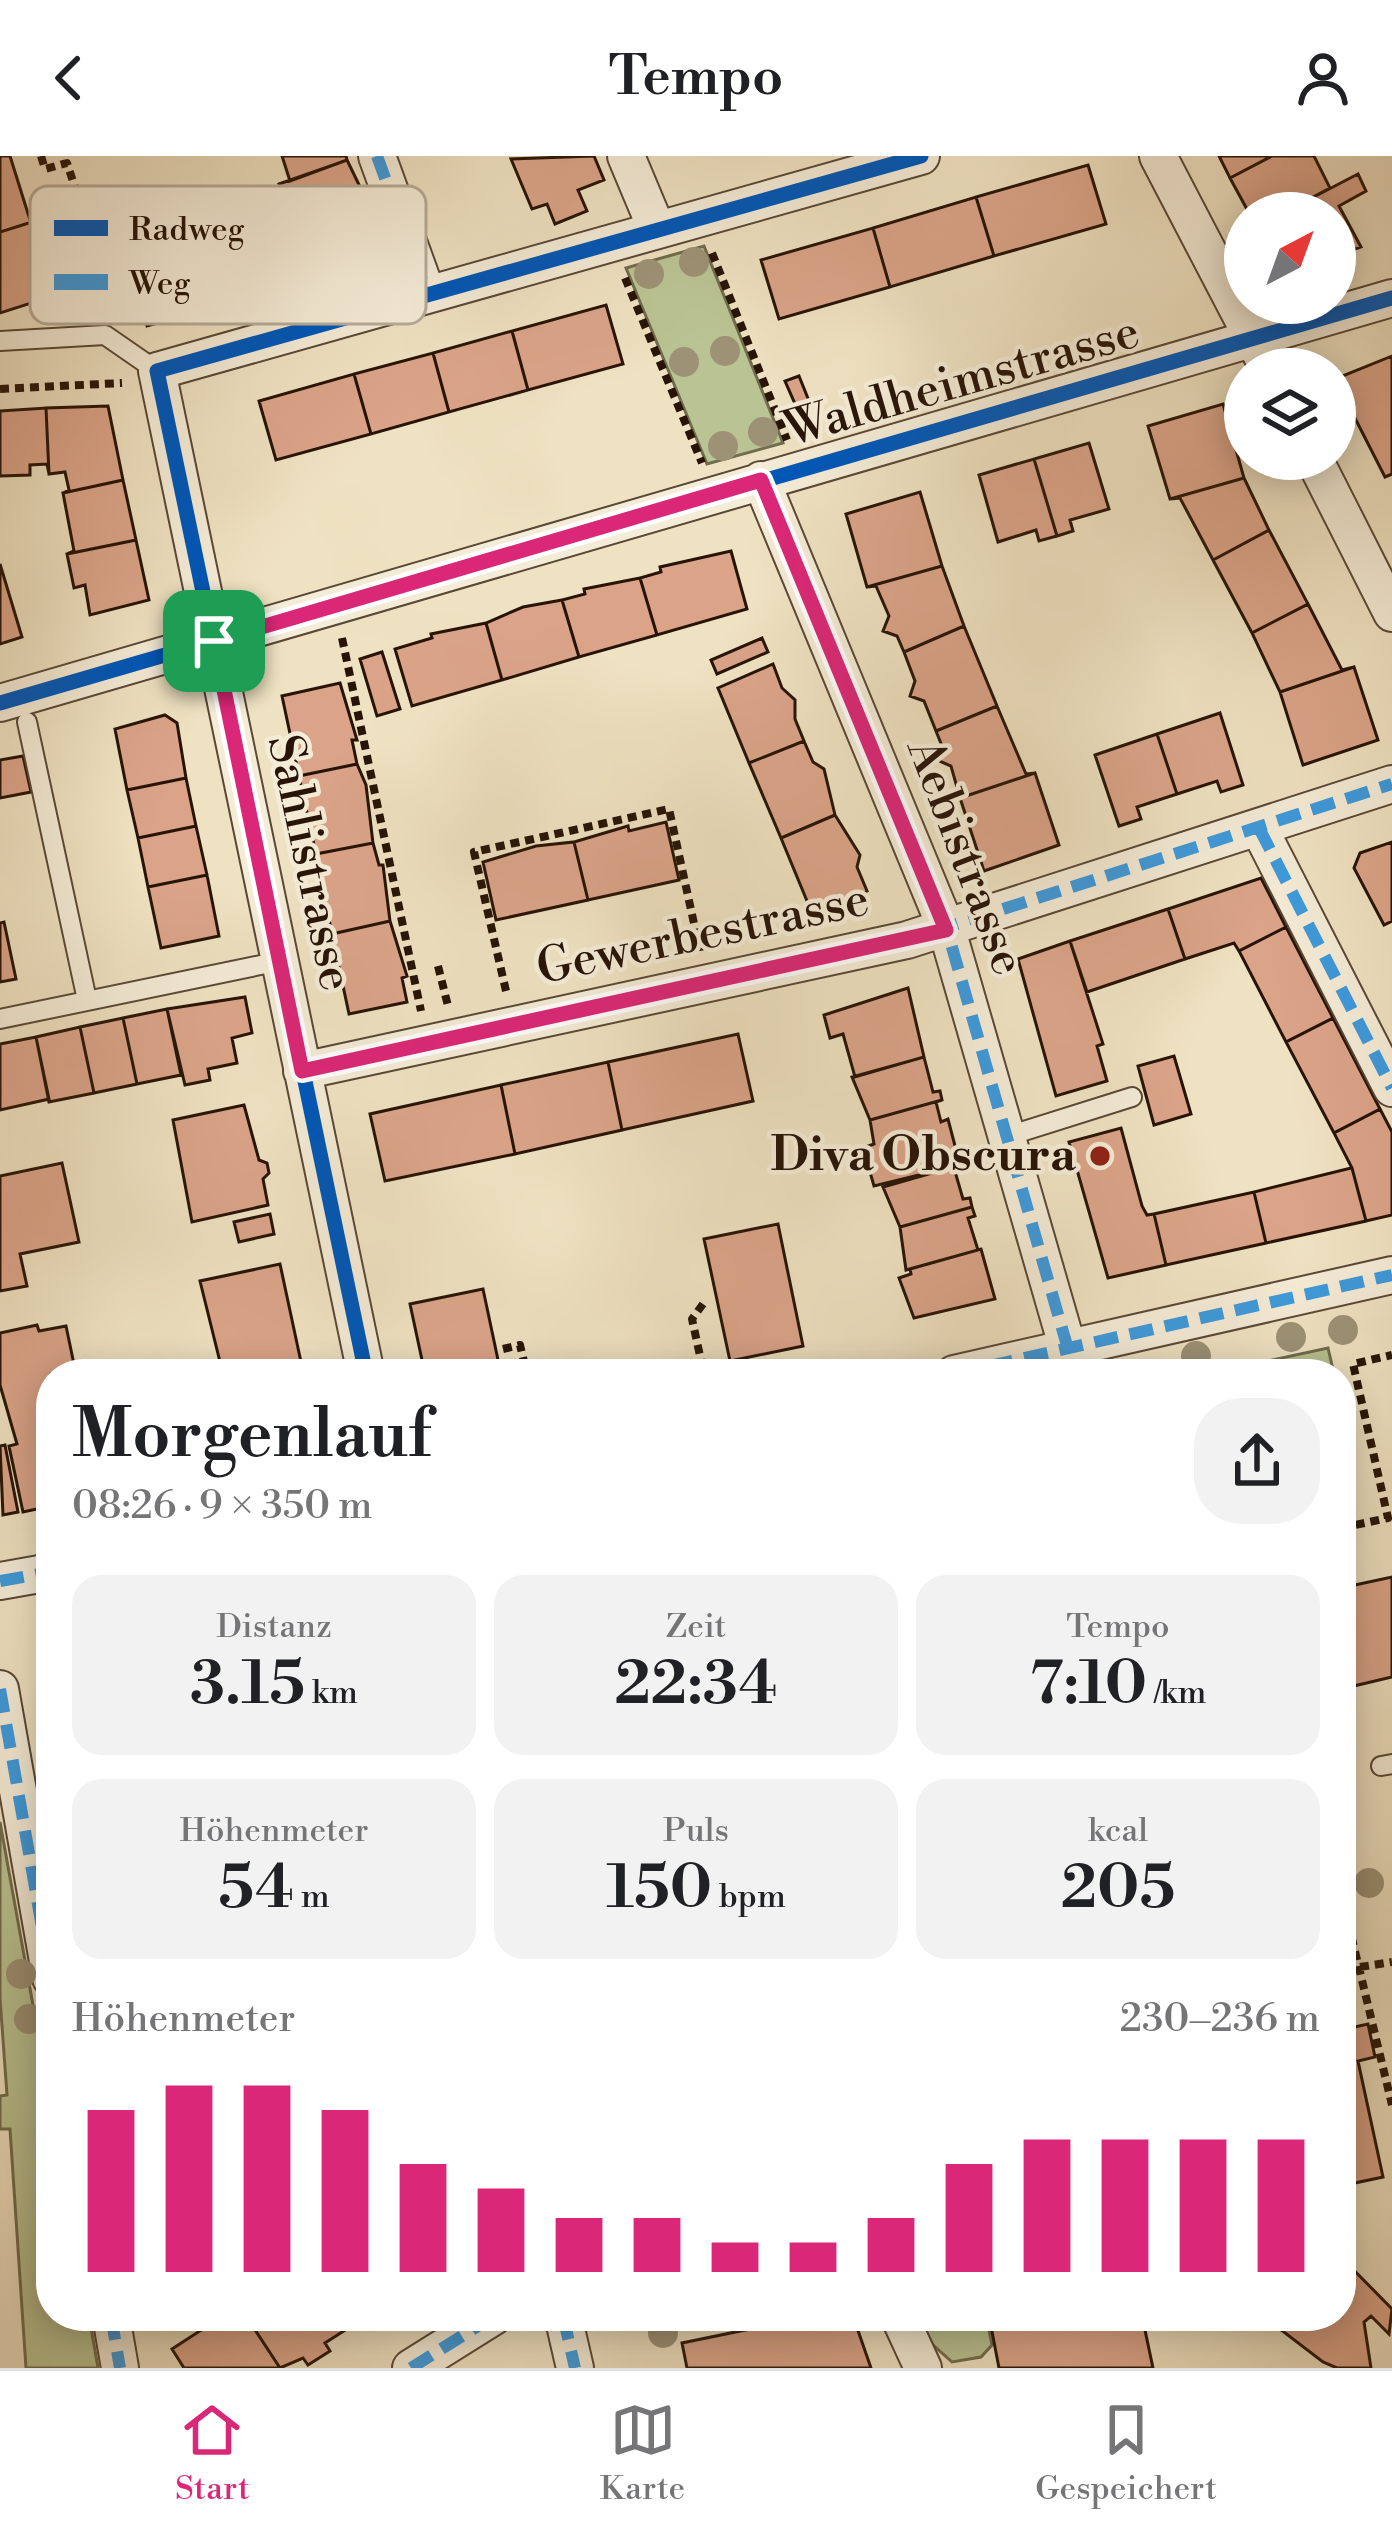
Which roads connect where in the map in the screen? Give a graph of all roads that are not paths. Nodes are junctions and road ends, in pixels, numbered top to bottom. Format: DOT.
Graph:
graph roads {
  1 [pos="377,156"];
  2 [pos="626,156"];
  3 [pos="1158,156"];
  4 [pos="900,159"];
  5 [pos="388,186"];
  6 [pos="657,230"];
  7 [pos="427,294"];
  8 [pos="1392,298"];
  9 [pos="324,324"];
  10 [pos="0,341"];
  11 [pos="1258,348"];
  12 [pos="1278,348"];
  13 [pos="1224,364"];
  14 [pos="143,377"];
  15 [pos="761,480"];
  16 [pos="1325,480"];
  17 [pos="1392,613"];
  18 [pos="214,641"];
  19 [pos="14,712"];
  20 [pos="1392,784"];
  21 [pos="1259,828"];
  22 [pos="946,930"];
  23 [pos="280,961"];
  24 [pos="87,1000"];
  25 [pos="0,1019"];
  26 [pos="302,1071"];
  27 [pos="1392,1088"];
  28 [pos="1132,1097"];
  29 [pos="1008,1136"];
  30 [pos="1392,1275"];
  31 [pos="1068,1349"];
  32 [pos="363,1359"];
  33 [pos="1032,1359"];
  34 [pos="36,1575"];
  35 [pos="0,1581"];
  36 [pos="0,1689"];
  37 [pos="36,1893"];
  38 [pos="114,2331"];
  39 [pos="470,2331"];
  40 [pos="566,2331"];
  41 [pos="906,2331"];
  42 [pos="120,2368"];
  43 [pos="411,2368"];
  44 [pos="574,2368"];
  45 [pos="923,2368"];
  1 -- 5 [label="street"];
  2 -- 6 [label="street"];
  3 -- 11 [label="street"];
  4 -- 6 [label="street"];
  6 -- 7 [label="street"];
  8 -- 12 [label="street, Waldheimstrasse"];
  9 -- 14 [label="street"];
  10 -- 14 [label="lane"];
  13 -- 15 [label="street, Waldheimstrasse"];
  14 -- 18 [label="street, Sahlistrasse"];
  15 -- 18 [label="street, Waldheimstrasse"];
  15 -- 22 [label="street, Aebistrasse"];
  16 -- 17 [label="street"];
  18 -- 19 [label="street, Waldheimstrasse"];
  18 -- 23 [label="street, Sahlistrasse"];
  19 -- 24 [label="lane"];
  20 -- 21 [label="street, Gewerbestrasse"];
  21 -- 22 [label="street, Gewerbestrasse"];
  21 -- 27 [label="street"];
  22 -- 26 [label="street, Gewerbestrasse"];
  22 -- 29 [label="street, Aebistrasse"];
  23 -- 24 [label="lane"];
  23 -- 26 [label="street, Sahlistrasse"];
  24 -- 25 [label="lane"];
  26 -- 32 [label="street, Sahlistrasse"];
  28 -- 29 [label="lane"];
  29 -- 31 [label="street, Aebistrasse"];
  30 -- 31 [label="street"];
  31 -- 33 [label="street"];
  34 -- 35 [label="street"];
  36 -- 37 [label="street"];
  38 -- 42 [label="street"];
  39 -- 43 [label="street"];
  40 -- 44 [label="street"];
  41 -- 45 [label="street"];
}
